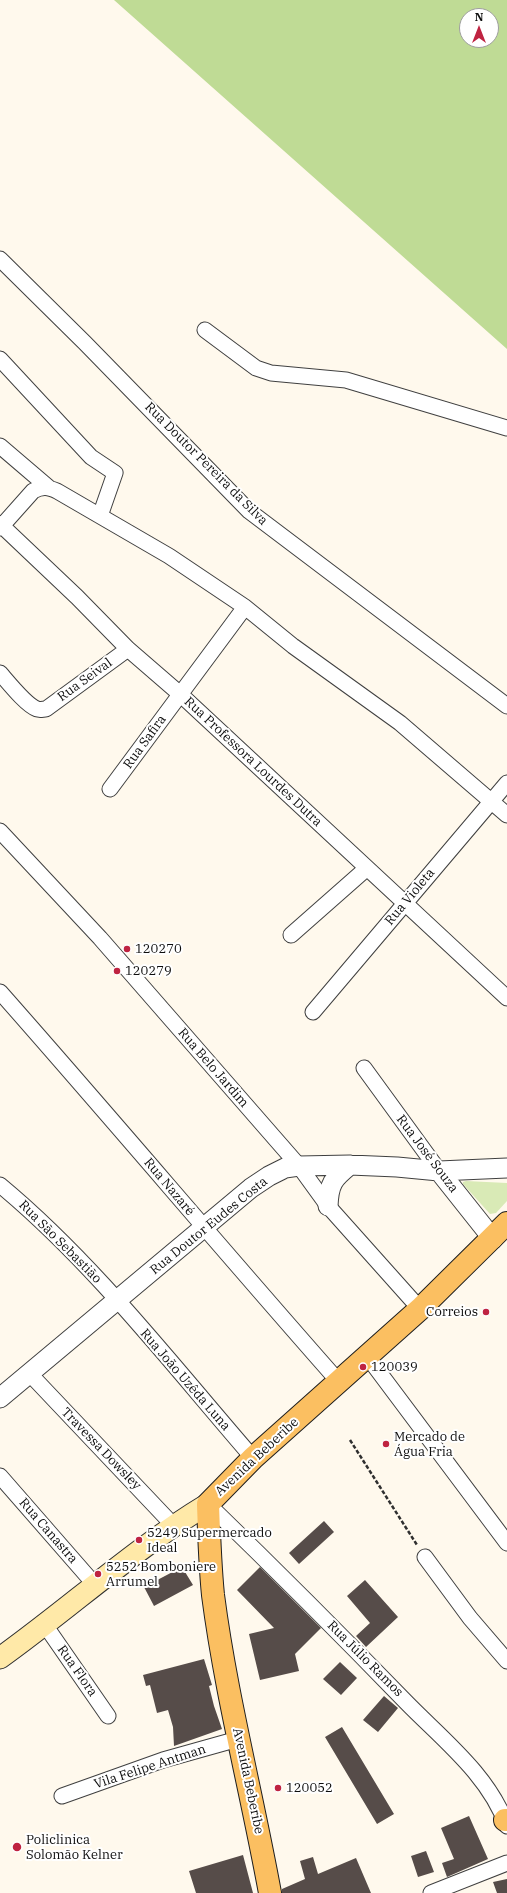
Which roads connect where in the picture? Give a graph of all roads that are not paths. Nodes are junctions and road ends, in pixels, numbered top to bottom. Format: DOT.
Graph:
graph roads {
  1 [pos="3,266"];
  2 [pos="205,330"];
  3 [pos="0,359"];
  4 [pos="507,428"];
  5 [pos="0,446"];
  6 [pos="44,487"];
  7 [pos="100,516"];
  8 [pos="1,526"];
  9 [pos="245,607"];
  10 [pos="128,648"];
  11 [pos="0,673"];
  12 [pos="180,694"];
  13 [pos="507,706"];
  14 [pos="507,783"];
  15 [pos="110,790"];
  16 [pos="491,800"];
  17 [pos="507,815"];
  18 [pos="0,831"];
  19 [pos="367,868"];
  20 [pos="405,902"];
  21 [pos="291,935"];
  22 [pos="0,992"];
  23 [pos="507,998"];
  24 [pos="313,1012"];
  25 [pos="364,1068"];
  26 [pos="350,1165"];
  27 [pos="299,1166"];
  28 [pos="507,1168"];
  29 [pos="439,1171"];
  30 [pos="0,1185"];
  31 [pos="328,1206"];
  32 [pos="507,1223"];
  33 [pos="204,1228"];
  34 [pos="500,1243"];
  35 [pos="118,1301"];
  36 [pos="420,1309"];
  37 [pos="367,1356"];
  38 [pos="28,1373"];
  39 [pos="339,1382"];
  40 [pos="0,1398"];
  41 [pos="253,1458"];
  42 [pos="0,1476"];
  43 [pos="208,1504"];
  44 [pos="173,1525"];
  45 [pos="507,1543"];
  46 [pos="425,1557"];
  47 [pos="96,1586"];
  48 [pos="45,1625"];
  49 [pos="0,1658"];
  50 [pos="507,1661"];
  51 [pos="108,1716"];
  52 [pos="238,1739"];
  53 [pos="62,1796"];
  54 [pos="506,1822"];
  55 [pos="507,1863"];
  56 [pos="270,1893"];
  57 [pos="432,1893"];
  1 -- 13 [label="street, Rua Doutor Pereira da Silva"];
  2 -- 4 [label="street"];
  3 -- 7 [label="street"];
  5 -- 6 [label="street"];
  6 -- 7 [label="street"];
  6 -- 8 [label="street"];
  7 -- 9 [label="street"];
  8 -- 10 [label="street, Rua Professora Lourdes Dutra"];
  9 -- 12 [label="street, Rua Safira"];
  9 -- 16 [label="street"];
  10 -- 11 [label="street, Rua Seival"];
  10 -- 12 [label="street, Rua Professora Lourdes Dutra"];
  12 -- 15 [label="street, Rua Safira"];
  12 -- 19 [label="street, Rua Professora Lourdes Dutra"];
  14 -- 16 [label="street, Rua Violeta"];
  16 -- 17 [label="street"];
  16 -- 20 [label="street, Rua Violeta"];
  18 -- 27 [label="street, Rua Belo Jardim"];
  19 -- 20 [label="street, Rua Professora Lourdes Dutra"];
  19 -- 21 [label="street"];
  20 -- 23 [label="street, Rua Professora Lourdes Dutra"];
  20 -- 24 [label="street, Rua Violeta"];
  22 -- 33 [label="street, Rua Nazaré"];
  25 -- 29 [label="street, Rua José Souza"];
  26 -- 27 [label="street, Rua Doutor Eudes Costa"];
  26 -- 29 [label="street, Rua Doutor Eudes Costa"];
  26 -- 31 [label="street"];
  27 -- 31 [label="street, Rua Belo Jardim"];
  27 -- 33 [label="street, Rua Doutor Eudes Costa"];
  28 -- 29 [label="street, Rua Doutor Eudes Costa"];
  29 -- 34 [label="street, Rua José Souza"];
  30 -- 35 [label="street, Rua São Sebastião"];
  31 -- 36 [label="street, Rua Belo Jardim"];
  32 -- 34 [label="main road, Avenida Beberibe"];
  33 -- 35 [label="street, Rua Doutor Eudes Costa"];
  33 -- 39 [label="street, Rua Nazaré"];
  34 -- 36 [label="main road, Avenida Beberibe"];
  35 -- 38 [label="street, Rua Doutor Eudes Costa"];
  35 -- 41 [label="street, Rua João Uzêda Luna"];
  36 -- 37 [label="main road, Avenida Beberibe"];
  37 -- 39 [label="main road, Avenida Beberibe"];
  37 -- 45 [label="street"];
  38 -- 40 [label="street, Rua Doutor Eudes Costa"];
  38 -- 44 [label="street, Travessa Dowsley"];
  39 -- 41 [label="main road, Avenida Beberibe"];
  41 -- 43 [label="main road, Avenida Beberibe"];
  42 -- 47 [label="street, Rua Canastra"];
  43 -- 44 [label="main road"];
  43 -- 52 [label="main road, Avenida Beberibe"];
  43 -- 54 [label="street, Rua Júlio Ramos"];
  44 -- 47 [label="main road"];
  46 -- 50 [label="street"];
  47 -- 48 [label="main road"];
  48 -- 49 [label="main road"];
  48 -- 51 [label="street, Rua Flora"];
  52 -- 53 [label="street, Vila Felipe Antman"];
  52 -- 56 [label="main road, Avenida Beberibe"];
  55 -- 57 [label="street"];
}
